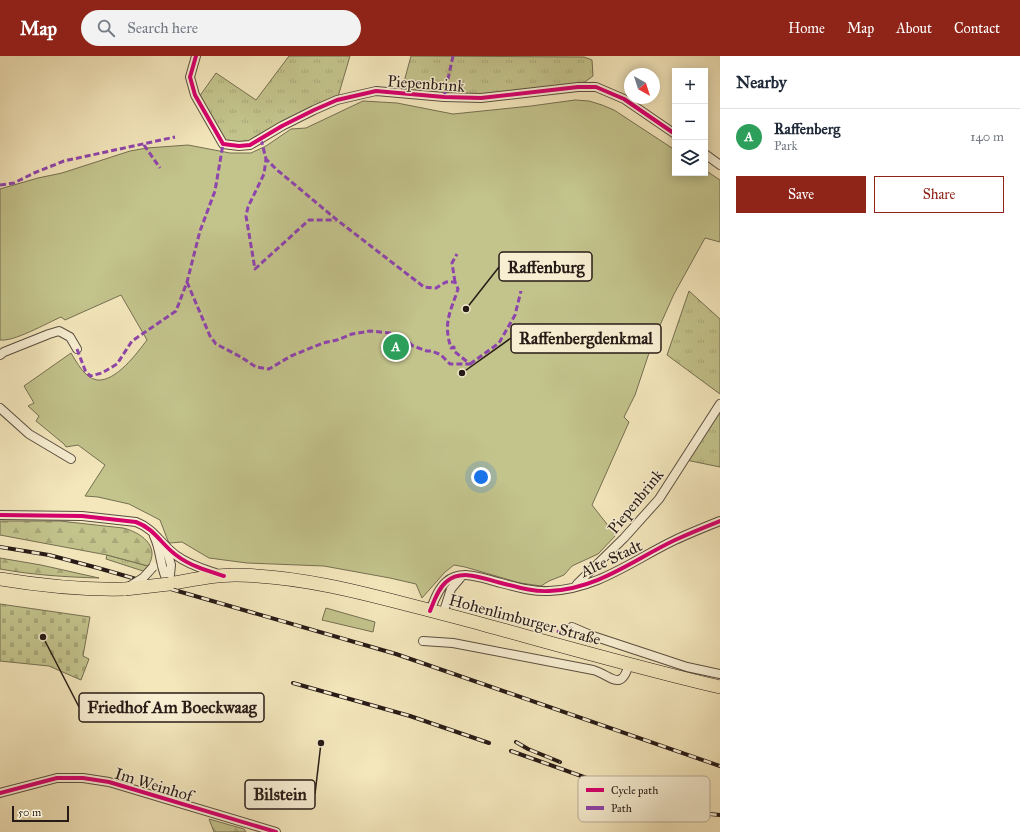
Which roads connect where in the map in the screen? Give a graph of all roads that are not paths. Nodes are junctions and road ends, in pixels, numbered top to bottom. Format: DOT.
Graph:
graph roads {
  1 [pos="196,56"];
  2 [pos="672,132"];
  3 [pos="708,156"];
  4 [pos="720,165"];
  5 [pos="77,349"];
  6 [pos="0,355"];
  7 [pos="720,404"];
  8 [pos="0,408"];
  9 [pos="71,459"];
  10 [pos="0,514"];
  11 [pos="720,521"];
  12 [pos="151,530"];
  13 [pos="164,544"];
  14 [pos="160,554"];
  15 [pos="224,576"];
  16 [pos="462,576"];
  17 [pos="170,578"];
  18 [pos="0,579"];
  19 [pos="575,587"];
  20 [pos="125,589"];
  21 [pos="436,612"];
  22 [pos="572,627"];
  23 [pos="423,641"];
  24 [pos="629,664"];
  25 [pos="720,674"];
  26 [pos="720,687"];
  27 [pos="0,793"];
  28 [pos="276,832"];
  1 -- 2 [label="street, Piepenbrink"];
  3 -- 4 [label="street"];
  5 -- 6 [label="street"];
  7 -- 19 [label="street, Piepenbrink"];
  8 -- 9 [label="street"];
  10 -- 12 [label="street, Hohenlimburger Straße"];
  11 -- 19 [label="street, Alte Stadt"];
  12 -- 13 [label="street, Hohenlimburger Straße"];
  12 -- 14 [label="street"];
  13 -- 15 [label="street, Hohenlimburger Straße"];
  13 -- 17 [label="street, Hohenlimburger Straße"];
  14 -- 17 [label="street"];
  14 -- 20 [label="street, Hohenlimburger Straße, bridge"];
  15 -- 17 [label="main road, Hohenlimburger Straße"];
  15 -- 21 [label="main road, Hohenlimburger Straße"];
  16 -- 19 [label="street, Alte Stadt"];
  16 -- 21 [label="street"];
  16 -- 21 [label="street, Alte Stadt"];
  17 -- 20 [label="main road, Hohenlimburger Straße, bridge"];
  18 -- 20 [label="main road, Hohenlimburger Straße"];
  21 -- 24 [label="main road, Hohenlimburger Straße"];
  22 -- 25 [label="street, Hohenlimburger Straße"];
  23 -- 24 [label="street, Hohenlimburger Straße"];
  24 -- 26 [label="main road, Hohenlimburger Straße"];
  27 -- 28 [label="street, Im Weinhof"];
}
